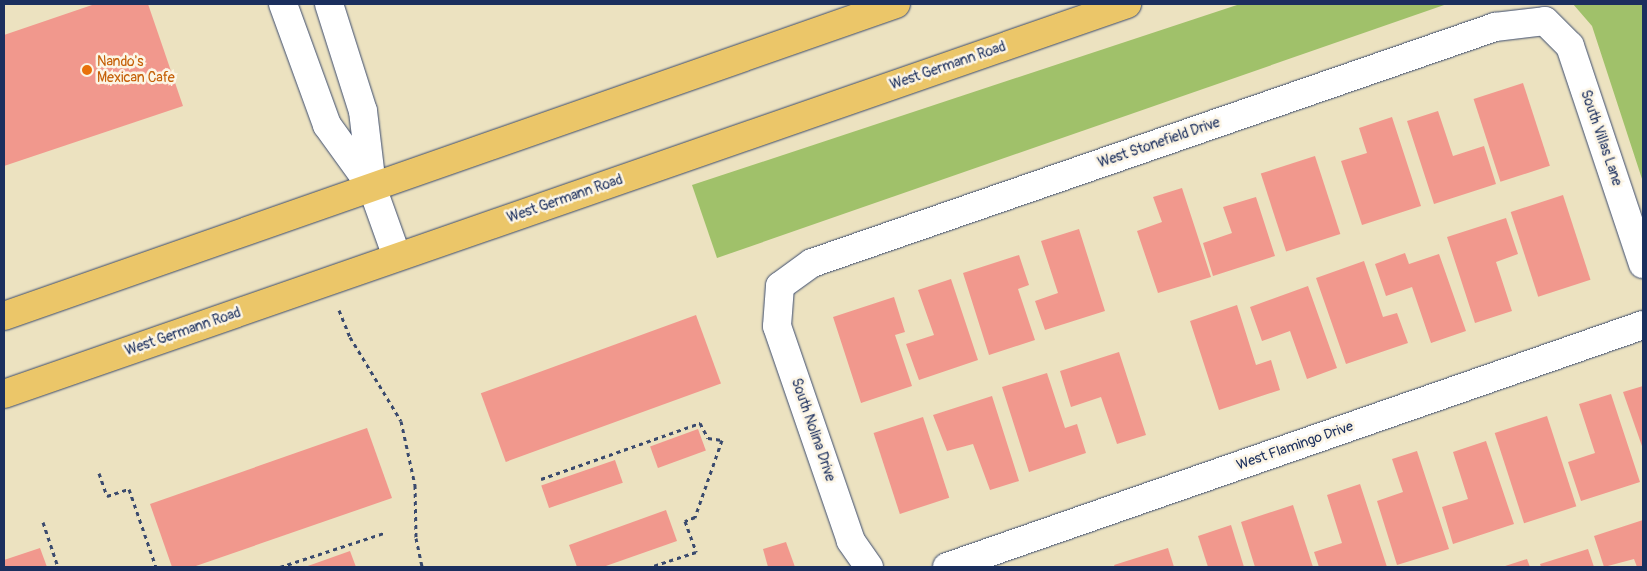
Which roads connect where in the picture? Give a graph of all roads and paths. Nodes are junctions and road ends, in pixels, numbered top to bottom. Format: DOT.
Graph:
graph roads {
  1 [pos="283,4"];
  2 [pos="329,4"];
  3 [pos="896,4"];
  4 [pos="1127,4"];
  5 [pos="1545,21"];
  6 [pos="372,187"];
  7 [pos="397,257"];
  8 [pos="1643,264"];
  9 [pos="329,281"];
  10 [pos="780,286"];
  11 [pos="4,316"];
  12 [pos="1643,324"];
  13 [pos="4,394"];
  14 [pos="99,473"];
  15 [pos="541,479"];
  16 [pos="43,522"];
  17 [pos="384,533"];
  18 [pos="58,567"];
  19 [pos="156,567"];
  20 [pos="280,567"];
  21 [pos="422,567"];
  22 [pos="650,567"];
  23 [pos="869,567"];
  24 [pos="947,567"];
  1 -- 6 [label="street"];
  2 -- 6 [label="street"];
  3 -- 6 [label="main road"];
  4 -- 7 [label="main road, West Germann Road"];
  5 -- 8 [label="street, South Villas Lane"];
  5 -- 10 [label="street, West Stonefield Drive"];
  6 -- 7 [label="street"];
  6 -- 11 [label="main road"];
  7 -- 9 [label="main road, West Germann Road"];
  9 -- 13 [label="main road, West Germann Road"];
  9 -- 21 [label="path"];
  10 -- 23 [label="street, South Nolina Drive"];
  12 -- 24 [label="street, West Flamingo Drive"];
  14 -- 19 [label="path"];
  15 -- 22 [label="path"];
  16 -- 18 [label="path"];
  17 -- 20 [label="path"];
}
